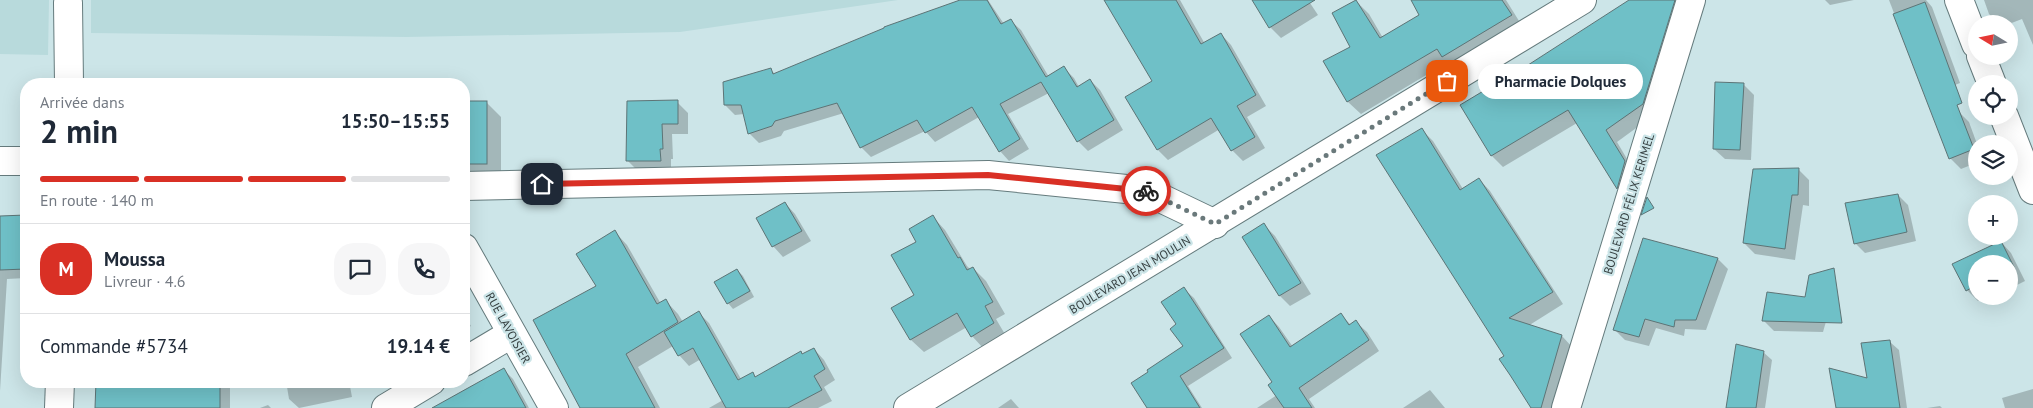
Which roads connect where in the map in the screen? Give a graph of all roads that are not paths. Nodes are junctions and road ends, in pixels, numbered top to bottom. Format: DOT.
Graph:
graph roads {
  1 [pos="1582,0"];
  2 [pos="1691,0"];
  3 [pos="1959,0"];
  4 [pos="68,3"];
  5 [pos="1968,23"];
  6 [pos="69,78"];
  7 [pos="2008,125"];
  8 [pos="0,161"];
  9 [pos="20,161"];
  10 [pos="2030,174"];
  11 [pos="470,186"];
  12 [pos="1215,224"];
  13 [pos="470,259"];
  14 [pos="511,334"];
  15 [pos="470,358"];
  16 [pos="60,388"];
  17 [pos="419,388"];
  18 [pos="59,408"];
  19 [pos="386,408"];
  20 [pos="554,408"];
  21 [pos="908,408"];
  22 [pos="1566,408"];
  1 -- 12 [label="street, BOULEVARD JEAN MOULIN"];
  2 -- 22 [label="street, BOULEVARD FÉLIX KERIMEL"];
  3 -- 5 [label="street"];
  4 -- 6 [label="street"];
  7 -- 10 [label="street"];
  8 -- 9 [label="street"];
  11 -- 12 [label="street"];
  12 -- 21 [label="street, BOULEVARD JEAN MOULIN"];
  13 -- 14 [label="street, RUE LAVOISIER"];
  14 -- 15 [label="street"];
  14 -- 20 [label="street, RUE LAVOISIER"];
  16 -- 18 [label="street"];
  17 -- 19 [label="street"];
}
